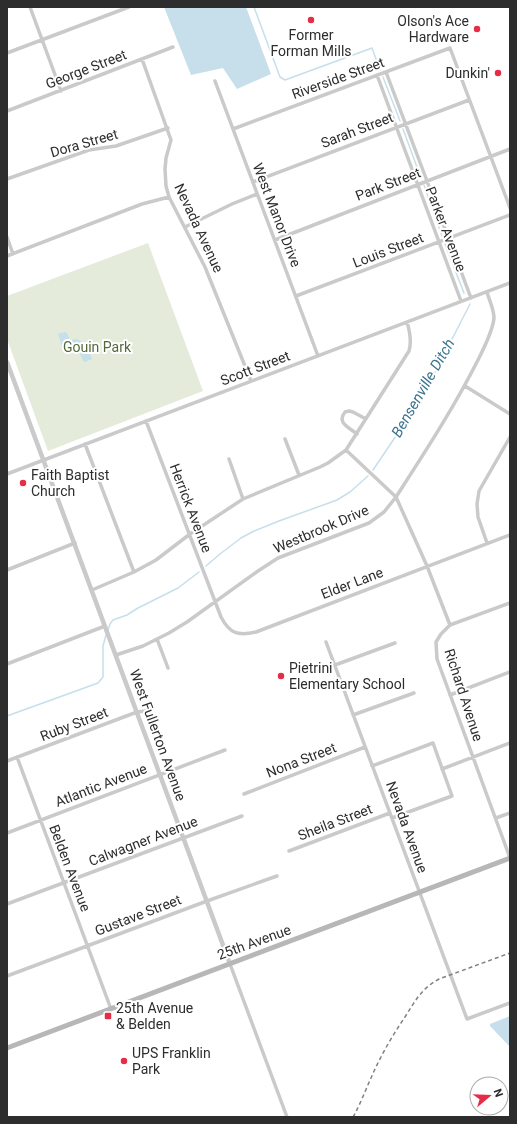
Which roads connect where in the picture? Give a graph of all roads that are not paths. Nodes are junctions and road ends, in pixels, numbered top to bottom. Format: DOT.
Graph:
graph roads {
  1 [pos="30,7"];
  2 [pos="129,7"];
  3 [pos="42,40"];
  4 [pos="173,47"];
  5 [pos="7,53"];
  6 [pos="142,59"];
  7 [pos="386,72"];
  8 [pos="377,75"];
  9 [pos="215,81"];
  10 [pos="60,90"];
  11 [pos="469,100"];
  12 [pos="7,111"];
  13 [pos="406,123"];
  14 [pos="396,127"];
  15 [pos="168,128"];
  16 [pos="233,129"];
  17 [pos="510,149"];
  18 [pos="490,157"];
  19 [pos="7,179"];
  20 [pos="427,181"];
  21 [pos="253,182"];
  22 [pos="418,185"];
  23 [pos="257,194"];
  24 [pos="169,197"];
  25 [pos="510,208"];
  26 [pos="510,215"];
  27 [pos="185,227"];
  28 [pos="7,237"];
  29 [pos="449,238"];
  30 [pos="275,240"];
  31 [pos="440,242"];
  32 [pos="13,254"];
  33 [pos="7,256"];
  34 [pos="510,283"];
  35 [pos="486,292"];
  36 [pos="296,296"];
  37 [pos="471,298"];
  38 [pos="461,301"];
  39 [pos="407,322"];
  40 [pos="318,356"];
  41 [pos="7,362"];
  42 [pos="251,381"];
  43 [pos="465,386"];
  44 [pos="510,414"];
  45 [pos="366,419"];
  46 [pos="146,421"];
  47 [pos="357,434"];
  48 [pos="510,437"];
  49 [pos="285,438"];
  50 [pos="85,444"];
  51 [pos="346,450"];
  52 [pos="229,459"];
  53 [pos="44,460"];
  54 [pos="7,474"];
  55 [pos="299,475"];
  56 [pos="396,497"];
  57 [pos="243,498"];
  58 [pos="190,534"];
  59 [pos="510,535"];
  60 [pos="74,543"];
  61 [pos="487,543"];
  62 [pos="427,566"];
  63 [pos="7,570"];
  64 [pos="134,572"];
  65 [pos="92,590"];
  66 [pos="215,602"];
  67 [pos="510,603"];
  68 [pos="450,625"];
  69 [pos="106,627"];
  70 [pos="157,639"];
  71 [pos="326,642"];
  72 [pos="395,643"];
  73 [pos="116,655"];
  74 [pos="7,664"];
  75 [pos="335,665"];
  76 [pos="168,668"];
  77 [pos="510,672"];
  78 [pos="414,693"];
  79 [pos="450,695"];
  80 [pos="150,709"];
  81 [pos="137,712"];
  82 [pos="354,715"];
  83 [pos="510,743"];
  84 [pos="365,747"];
  85 [pos="225,750"];
  86 [pos="17,757"];
  87 [pos="473,757"];
  88 [pos="7,761"];
  89 [pos="372,766"];
  90 [pos="442,769"];
  91 [pos="161,775"];
  92 [pos="244,794"];
  93 [pos="390,813"];
  94 [pos="510,813"];
  95 [pos="242,816"];
  96 [pos="392,818"];
  97 [pos="496,818"];
  98 [pos="40,820"];
  99 [pos="7,833"];
  100 [pos="184,837"];
  101 [pos="289,851"];
  102 [pos="510,858"];
  103 [pos="277,876"];
  104 [pos="64,883"];
  105 [pos="420,892"];
  106 [pos="207,901"];
  107 [pos="7,904"];
  108 [pos="87,946"];
  109 [pos="230,964"];
  110 [pos="7,976"];
  111 [pos="510,1003"];
  112 [pos="111,1009"];
  113 [pos="7,1048"];
  114 [pos="287,1117"];
  1 -- 3 [label="street"];
  2 -- 3 [label="street"];
  3 -- 5 [label="street"];
  3 -- 10 [label="street"];
  4 -- 6 [label="street, George Street"];
  6 -- 10 [label="street, George Street"];
  6 -- 15 [label="street, Nevada Avenue"];
  7 -- 8 [label="street, Riverside Street"];
  7 -- 11 [label="street, Riverside Street"];
  7 -- 13 [label="street, Parker Avenue"];
  8 -- 14 [label="street, Parker Avenue"];
  8 -- 16 [label="street, Riverside Street"];
  9 -- 16 [label="street, West Manor Drive"];
  10 -- 12 [label="street, George Street"];
  11 -- 13 [label="street, Sarah Street"];
  11 -- 18 [label="street"];
  13 -- 14 [label="street, Sarah Street"];
  13 -- 20 [label="street, Parker Avenue"];
  14 -- 21 [label="street, Sarah Street"];
  14 -- 22 [label="street, Parker Avenue"];
  15 -- 19 [label="street, Dora Street"];
  15 -- 24 [label="street, Nevada Avenue"];
  16 -- 21 [label="street, West Manor Drive"];
  17 -- 18 [label="street, Park Street"];
  18 -- 20 [label="street, Park Street"];
  18 -- 25 [label="street"];
  20 -- 22 [label="street, Park Street"];
  20 -- 29 [label="street, Parker Avenue"];
  21 -- 23 [label="street, West Manor Drive"];
  22 -- 30 [label="street, Park Street"];
  22 -- 31 [label="street, Parker Avenue"];
  23 -- 27 [label="street"];
  23 -- 30 [label="street, West Manor Drive"];
  24 -- 27 [label="street, Nevada Avenue"];
  24 -- 32 [label="street"];
  26 -- 29 [label="street, Louis Street"];
  27 -- 42 [label="street, Nevada Avenue"];
  28 -- 32 [label="street"];
  29 -- 31 [label="street, Louis Street"];
  29 -- 37 [label="street, Parker Avenue"];
  30 -- 36 [label="street, West Manor Drive"];
  31 -- 36 [label="street, Louis Street"];
  31 -- 38 [label="street, Parker Avenue"];
  32 -- 33 [label="street"];
  34 -- 35 [label="street, Scott Street"];
  35 -- 37 [label="street, Scott Street"];
  35 -- 43 [label="street, Westbrook Drive"];
  36 -- 40 [label="street, West Manor Drive"];
  37 -- 38 [label="street, Scott Street"];
  38 -- 39 [label="street, Scott Street"];
  39 -- 40 [label="street, Scott Street"];
  39 -- 45 [label="street"];
  40 -- 42 [label="street, Scott Street"];
  41 -- 53 [label="street, West Fullerton Avenue"];
  42 -- 46 [label="street, Scott Street"];
  43 -- 44 [label="street"];
  43 -- 56 [label="street, Westbrook Drive"];
  45 -- 47 [label="street"];
  45 -- 47 [label="street"];
  46 -- 50 [label="street, Scott Street"];
  46 -- 58 [label="street, Herrick Avenue"];
  47 -- 51 [label="street"];
  48 -- 61 [label="street"];
  49 -- 55 [label="street"];
  50 -- 53 [label="street, Scott Street"];
  50 -- 64 [label="street"];
  51 -- 55 [label="street"];
  51 -- 56 [label="street"];
  52 -- 57 [label="street"];
  53 -- 54 [label="street, Scott Street"];
  53 -- 60 [label="street, West Fullerton Avenue"];
  55 -- 57 [label="street"];
  56 -- 62 [label="street"];
  56 -- 66 [label="street, Westbrook Drive"];
  57 -- 58 [label="street"];
  58 -- 64 [label="street"];
  58 -- 66 [label="street, Herrick Avenue"];
  59 -- 61 [label="street, Elder Lane"];
  60 -- 63 [label="street"];
  60 -- 65 [label="street, West Fullerton Avenue"];
  61 -- 62 [label="street, Elder Lane"];
  62 -- 66 [label="street, Elder Lane"];
  62 -- 68 [label="street"];
  64 -- 65 [label="street"];
  65 -- 69 [label="street, West Fullerton Avenue"];
  66 -- 70 [label="street, Westbrook Drive"];
  67 -- 68 [label="street"];
  68 -- 79 [label="street, Richard Avenue"];
  69 -- 73 [label="street, West Fullerton Avenue"];
  69 -- 74 [label="street"];
  70 -- 73 [label="street, Westbrook Drive"];
  70 -- 76 [label="street"];
  71 -- 75 [label="street, Nevada Avenue"];
  72 -- 75 [label="street"];
  73 -- 81 [label="street, West Fullerton Avenue"];
  75 -- 82 [label="street, Nevada Avenue"];
  77 -- 79 [label="street"];
  78 -- 82 [label="street"];
  79 -- 87 [label="street, Richard Avenue"];
  80 -- 81 [label="street, Ruby Street"];
  81 -- 86 [label="street, Ruby Street"];
  81 -- 91 [label="street, West Fullerton Avenue"];
  82 -- 84 [label="street, Nevada Avenue"];
  83 -- 87 [label="street"];
  84 -- 89 [label="street, Nevada Avenue"];
  84 -- 92 [label="street, Nona Street"];
  85 -- 91 [label="street, Atlantic Avenue"];
  86 -- 88 [label="street, Ruby Street"];
  86 -- 98 [label="street, Belden Avenue"];
  87 -- 90 [label="street"];
  87 -- 97 [label="street, Richard Avenue"];
  89 -- 90 [label="street"];
  89 -- 93 [label="street, Nevada Avenue"];
  90 -- 96 [label="street, Sheila Street"];
  91 -- 98 [label="street, Atlantic Avenue"];
  91 -- 100 [label="street, West Fullerton Avenue"];
  93 -- 96 [label="street, Nevada Avenue"];
  93 -- 101 [label="street, Sheila Street"];
  94 -- 97 [label="street"];
  95 -- 100 [label="street, Calwagner Avenue"];
  96 -- 105 [label="street, Nevada Avenue"];
  97 -- 102 [label="street, Richard Avenue"];
  98 -- 99 [label="street, Atlantic Avenue"];
  98 -- 104 [label="street, Belden Avenue"];
  100 -- 104 [label="street, Calwagner Avenue"];
  100 -- 106 [label="street, West Fullerton Avenue"];
  102 -- 105 [label="main road, 25th Avenue"];
  103 -- 106 [label="street, Gustave Street"];
  104 -- 107 [label="street, Calwagner Avenue"];
  104 -- 108 [label="street, Belden Avenue"];
  105 -- 109 [label="main road, 25th Avenue"];
  105 -- 111 [label="street, Nevada Avenue"];
  106 -- 108 [label="street, Gustave Street"];
  106 -- 109 [label="street, West Fullerton Avenue"];
  108 -- 110 [label="street, Gustave Street"];
  108 -- 112 [label="street, Belden Avenue"];
  109 -- 112 [label="main road, 25th Avenue"];
  109 -- 114 [label="street, West Fullerton Avenue"];
  112 -- 113 [label="main road, 25th Avenue"];
}
